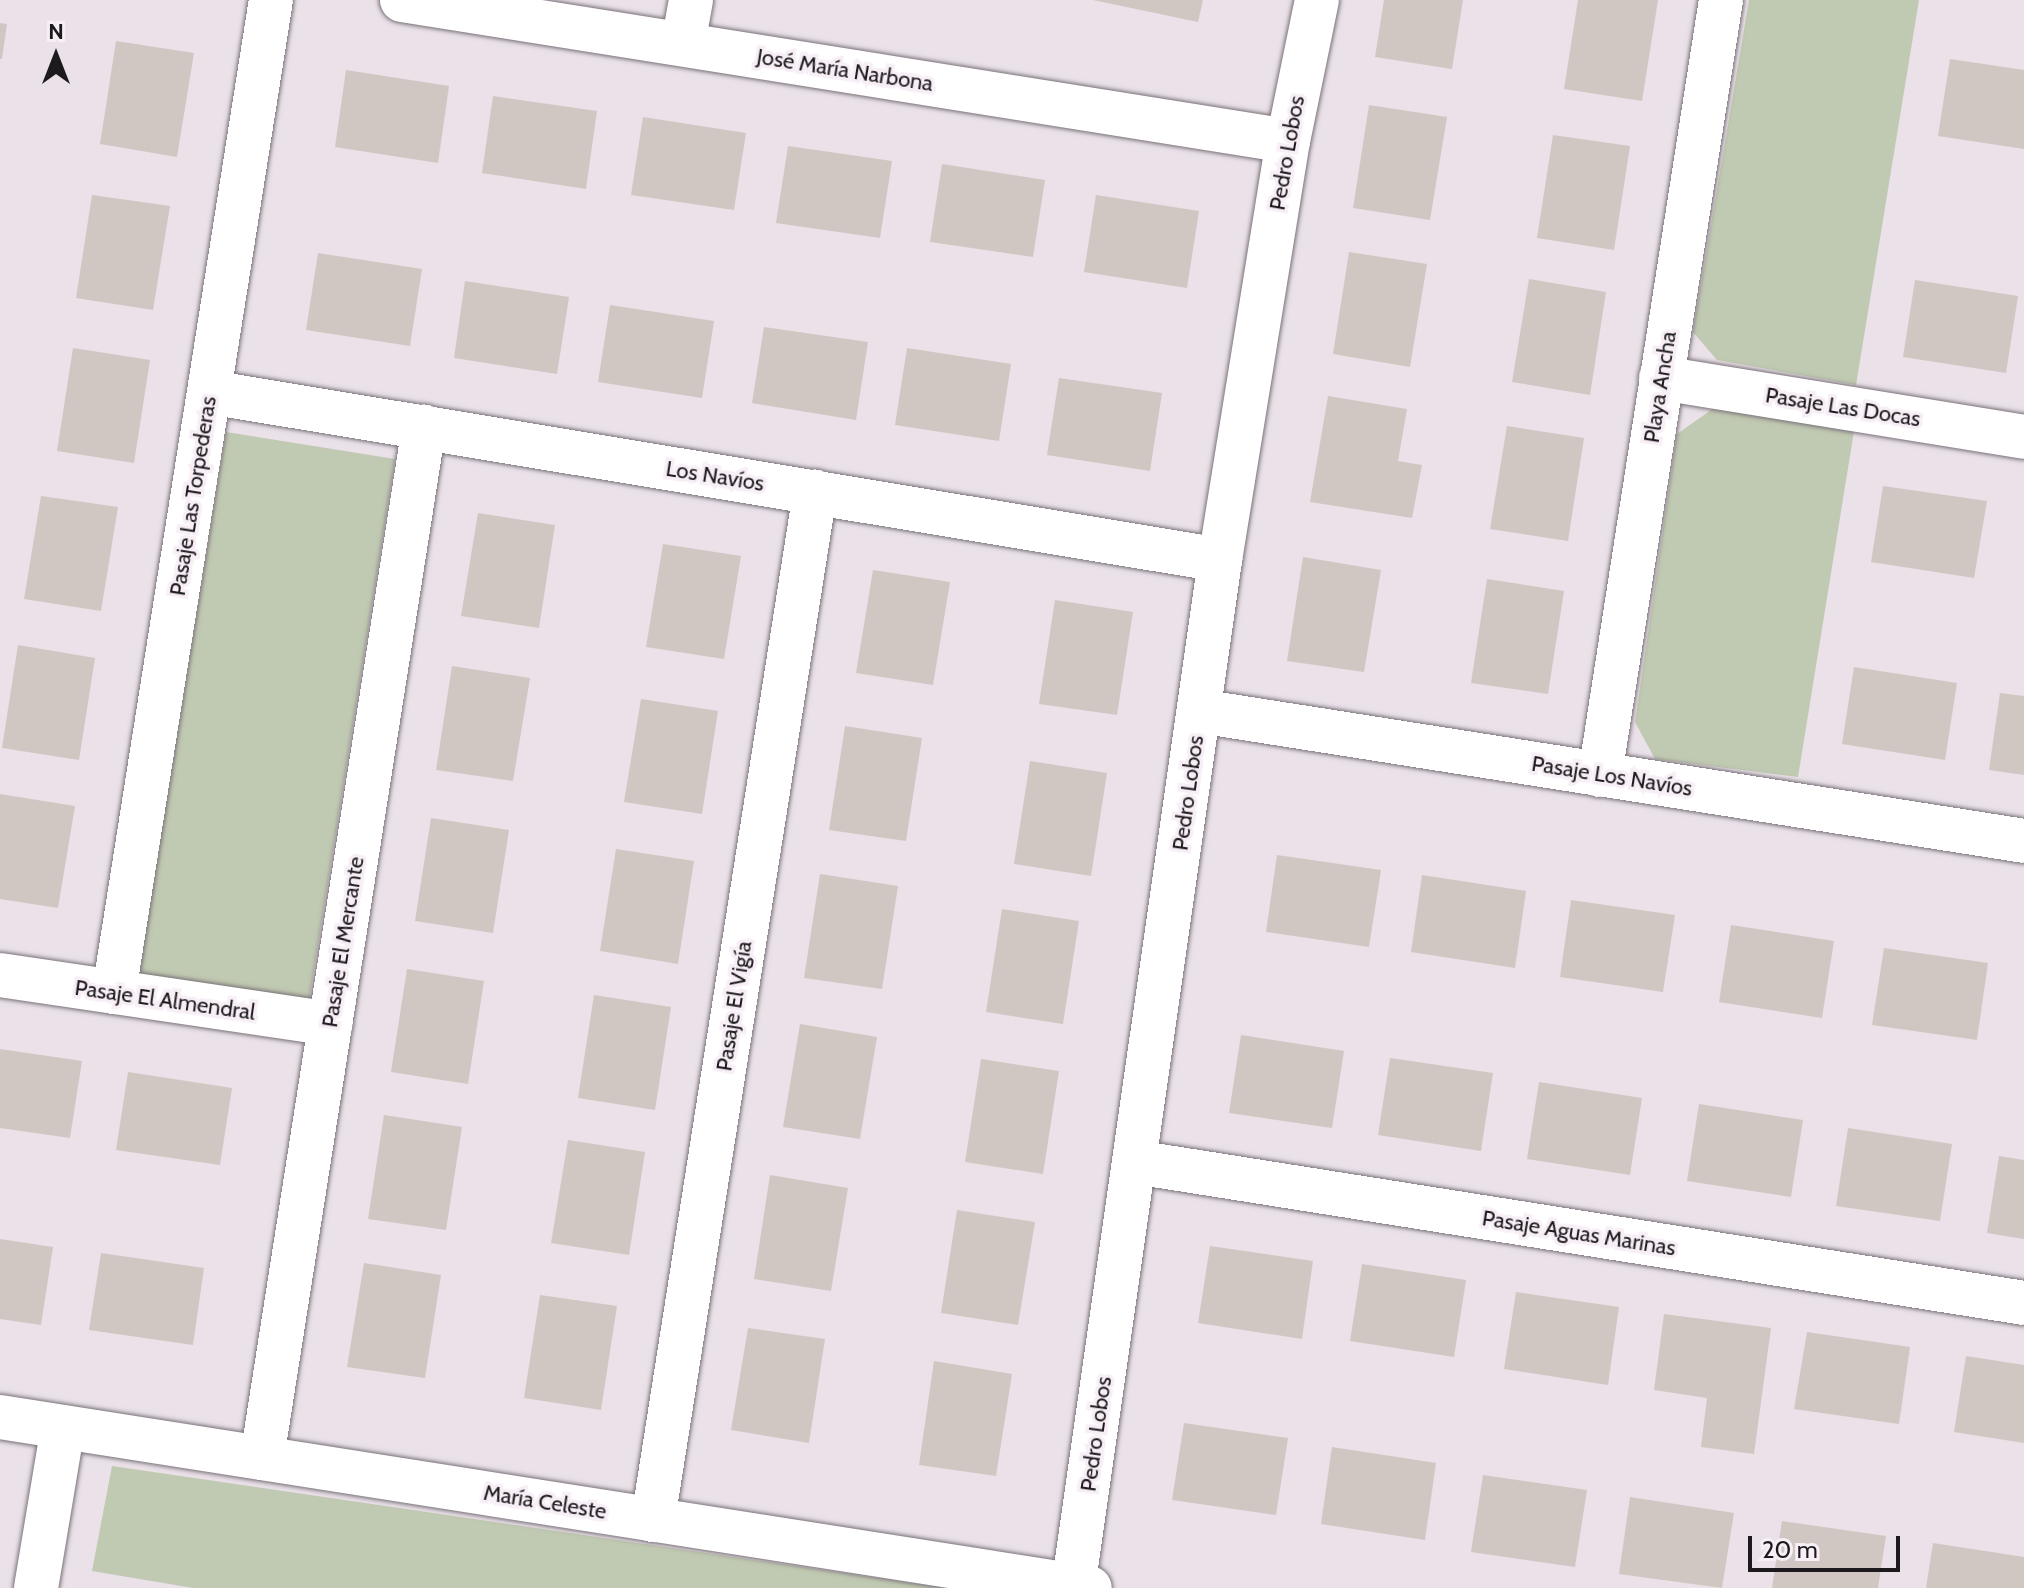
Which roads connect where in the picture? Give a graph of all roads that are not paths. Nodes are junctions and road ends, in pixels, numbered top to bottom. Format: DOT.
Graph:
graph roads {
  1 [pos="271,0"];
  2 [pos="402,0"];
  3 [pos="691,0"];
  4 [pos="1317,0"];
  5 [pos="1721,0"];
  6 [pos="683,44"];
  7 [pos="1288,141"];
  8 [pos="1661,378"];
  9 [pos="209,392"];
  10 [pos="424,427"];
  11 [pos="2024,437"];
  12 [pos="815,492"];
  13 [pos="1220,560"];
  14 [pos="1199,711"];
  15 [pos="1600,775"];
  16 [pos="2024,841"];
  17 [pos="0,975"];
  18 [pos="114,992"];
  19 [pos="330,1024"];
  20 [pos="1135,1162"];
  21 [pos="2024,1303"];
  22 [pos="0,1417"];
  23 [pos="63,1427"];
  24 [pos="262,1458"];
  25 [pos="653,1520"];
  26 [pos="1079,1587"];
  27 [pos="36,1588"];
  1 -- 9 [label="street, Pasaje Las Torpederas"];
  2 -- 6 [label="street, José María Narbona"];
  3 -- 6 [label="street"];
  4 -- 7 [label="street, Pedro Lobos"];
  5 -- 8 [label="street, Playa Ancha"];
  6 -- 7 [label="street, José María Narbona"];
  7 -- 13 [label="street, Pedro Lobos"];
  8 -- 11 [label="street, Pasaje Las Docas"];
  8 -- 15 [label="street, Playa Ancha"];
  9 -- 10 [label="street, Los Navíos"];
  9 -- 18 [label="street, Pasaje Las Torpederas"];
  10 -- 12 [label="street, Los Navíos"];
  10 -- 19 [label="street, Pasaje El Mercante"];
  12 -- 13 [label="street, Los Navíos"];
  12 -- 25 [label="street, Pasaje El Vigía"];
  13 -- 14 [label="street, Pedro Lobos"];
  14 -- 15 [label="street, Pasaje Los Navíos"];
  14 -- 20 [label="street, Pedro Lobos"];
  15 -- 16 [label="street, Pasaje Los Navíos"];
  17 -- 18 [label="street, Pasaje El Almendral"];
  18 -- 19 [label="street, Pasaje El Almendral"];
  19 -- 24 [label="street, Pasaje El Mercante"];
  20 -- 21 [label="street, Pasaje Aguas Marinas"];
  20 -- 26 [label="street, Pedro Lobos"];
  22 -- 23 [label="street, María Celeste"];
  23 -- 24 [label="street, María Celeste"];
  23 -- 27 [label="street"];
  24 -- 25 [label="street, María Celeste"];
  25 -- 26 [label="street, María Celeste"];
}
